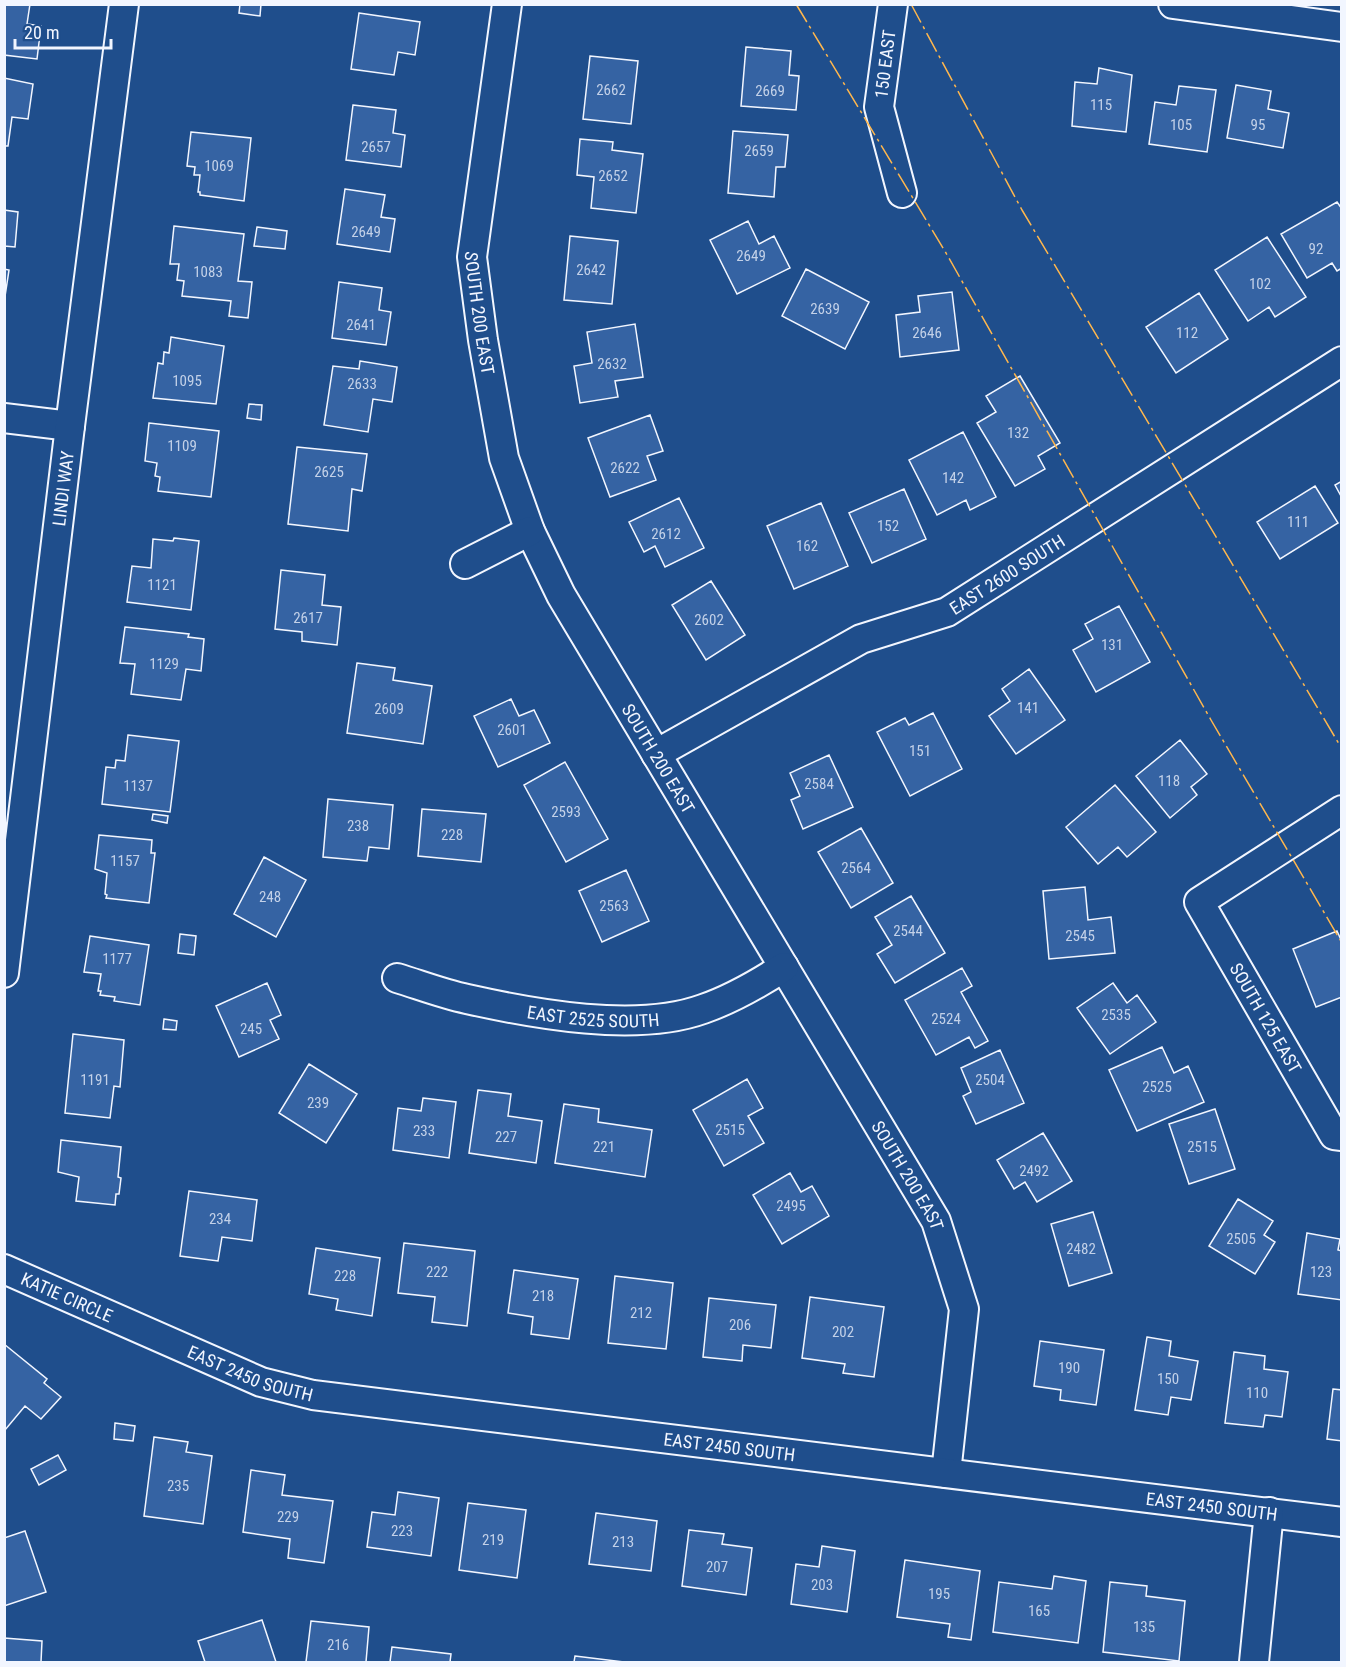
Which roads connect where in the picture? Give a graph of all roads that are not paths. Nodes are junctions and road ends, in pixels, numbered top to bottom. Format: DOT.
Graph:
graph roads {
  1 [pos="124,4"];
  2 [pos="507,4"];
  3 [pos="893,4"];
  4 [pos="1173,4"];
  5 [pos="1224,8"];
  6 [pos="1341,27"];
  7 [pos="902,194"];
  8 [pos="1341,361"];
  9 [pos="4,418"];
  10 [pos="70,426"];
  11 [pos="530,531"];
  12 [pos="465,564"];
  13 [pos="656,754"];
  14 [pos="1341,810"];
  15 [pos="784,967"];
  16 [pos="4,974"];
  17 [pos="397,978"];
  18 [pos="1338,1136"];
  19 [pos="4,1269"];
  20 [pos="131,1325"];
  21 [pos="946,1473"];
  22 [pos="1269,1512"];
  23 [pos="1341,1522"];
  24 [pos="1254,1662"];
  1 -- 10 [label="street, LINDI WAY"];
  2 -- 11 [label="street, SOUTH 200 EAST"];
  3 -- 7 [label="street, 150 EAST"];
  4 -- 5 [label="street"];
  5 -- 6 [label="street"];
  8 -- 13 [label="street, EAST 2600 SOUTH"];
  9 -- 10 [label="street"];
  10 -- 16 [label="street, LINDI WAY"];
  11 -- 12 [label="street"];
  11 -- 13 [label="street, SOUTH 200 EAST"];
  13 -- 15 [label="street, SOUTH 200 EAST"];
  14 -- 18 [label="street, SOUTH 125 EAST"];
  15 -- 17 [label="street, EAST 2525 SOUTH"];
  15 -- 21 [label="street, SOUTH 200 EAST"];
  19 -- 20 [label="street, KATIE CIRCLE"];
  20 -- 21 [label="street, EAST 2450 SOUTH"];
  21 -- 22 [label="street, EAST 2450 SOUTH"];
  22 -- 23 [label="street, EAST 2450 SOUTH"];
  22 -- 24 [label="street"];
}
